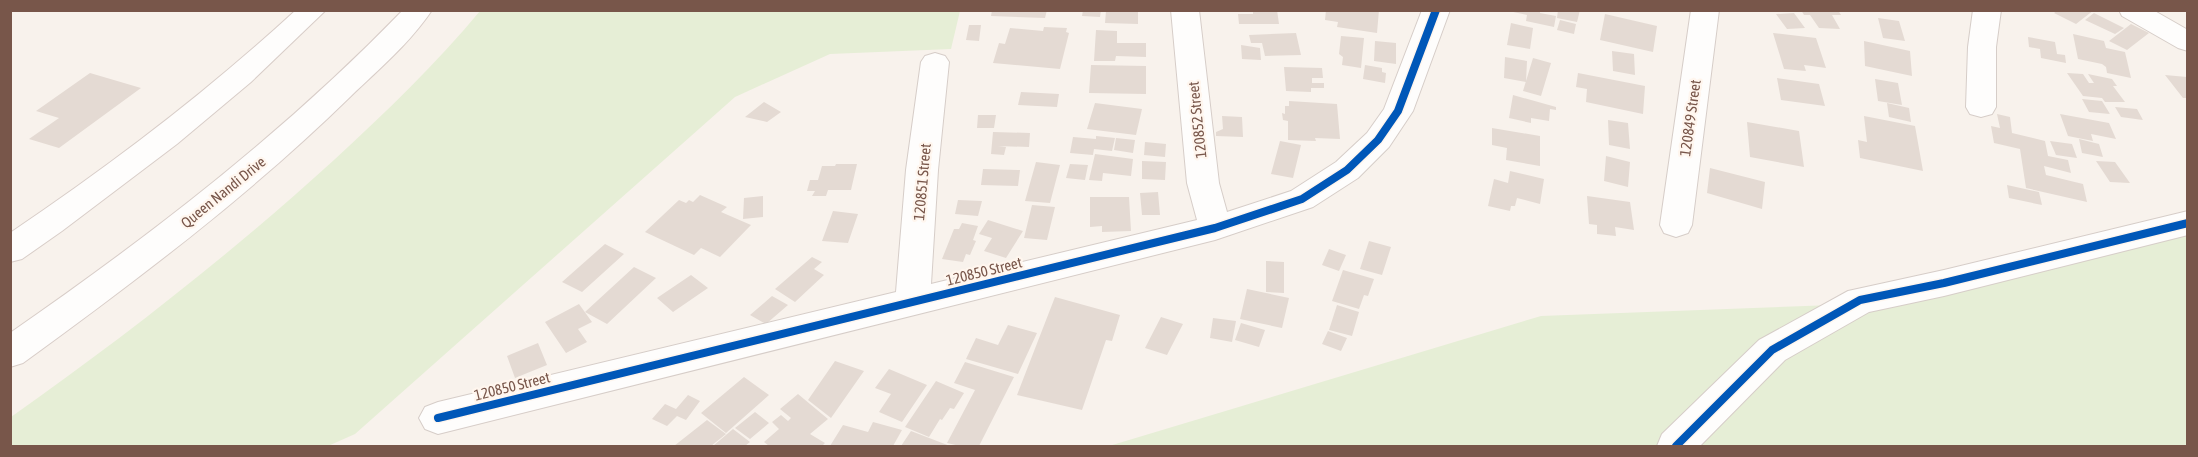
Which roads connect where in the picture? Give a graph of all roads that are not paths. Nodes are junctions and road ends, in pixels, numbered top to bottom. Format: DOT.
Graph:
graph roads {
  1 [pos="313,10"];
  2 [pos="419,10"];
  3 [pos="1185,10"];
  4 [pos="1436,10"];
  5 [pos="1705,10"];
  6 [pos="1987,10"];
  7 [pos="2132,10"];
  8 [pos="2187,42"];
  9 [pos="934,62"];
  10 [pos="1981,107"];
  11 [pos="2187,222"];
  12 [pos="1676,225"];
  13 [pos="1215,228"];
  14 [pos="10,250"];
  15 [pos="913,303"];
  16 [pos="10,353"];
  17 [pos="438,418"];
  18 [pos="1676,447"];
  1 -- 14 [label="street"];
  2 -- 16 [label="street, Queen Nandi Drive"];
  3 -- 13 [label="street, 120852 Street"];
  4 -- 13 [label="street, 120850 Street"];
  5 -- 12 [label="street, 120849 Street"];
  6 -- 10 [label="street"];
  7 -- 8 [label="street"];
  9 -- 15 [label="street, 120851 Street"];
  11 -- 18 [label="street"];
  13 -- 15 [label="street, 120850 Street"];
  15 -- 17 [label="street, 120850 Street"];
}
